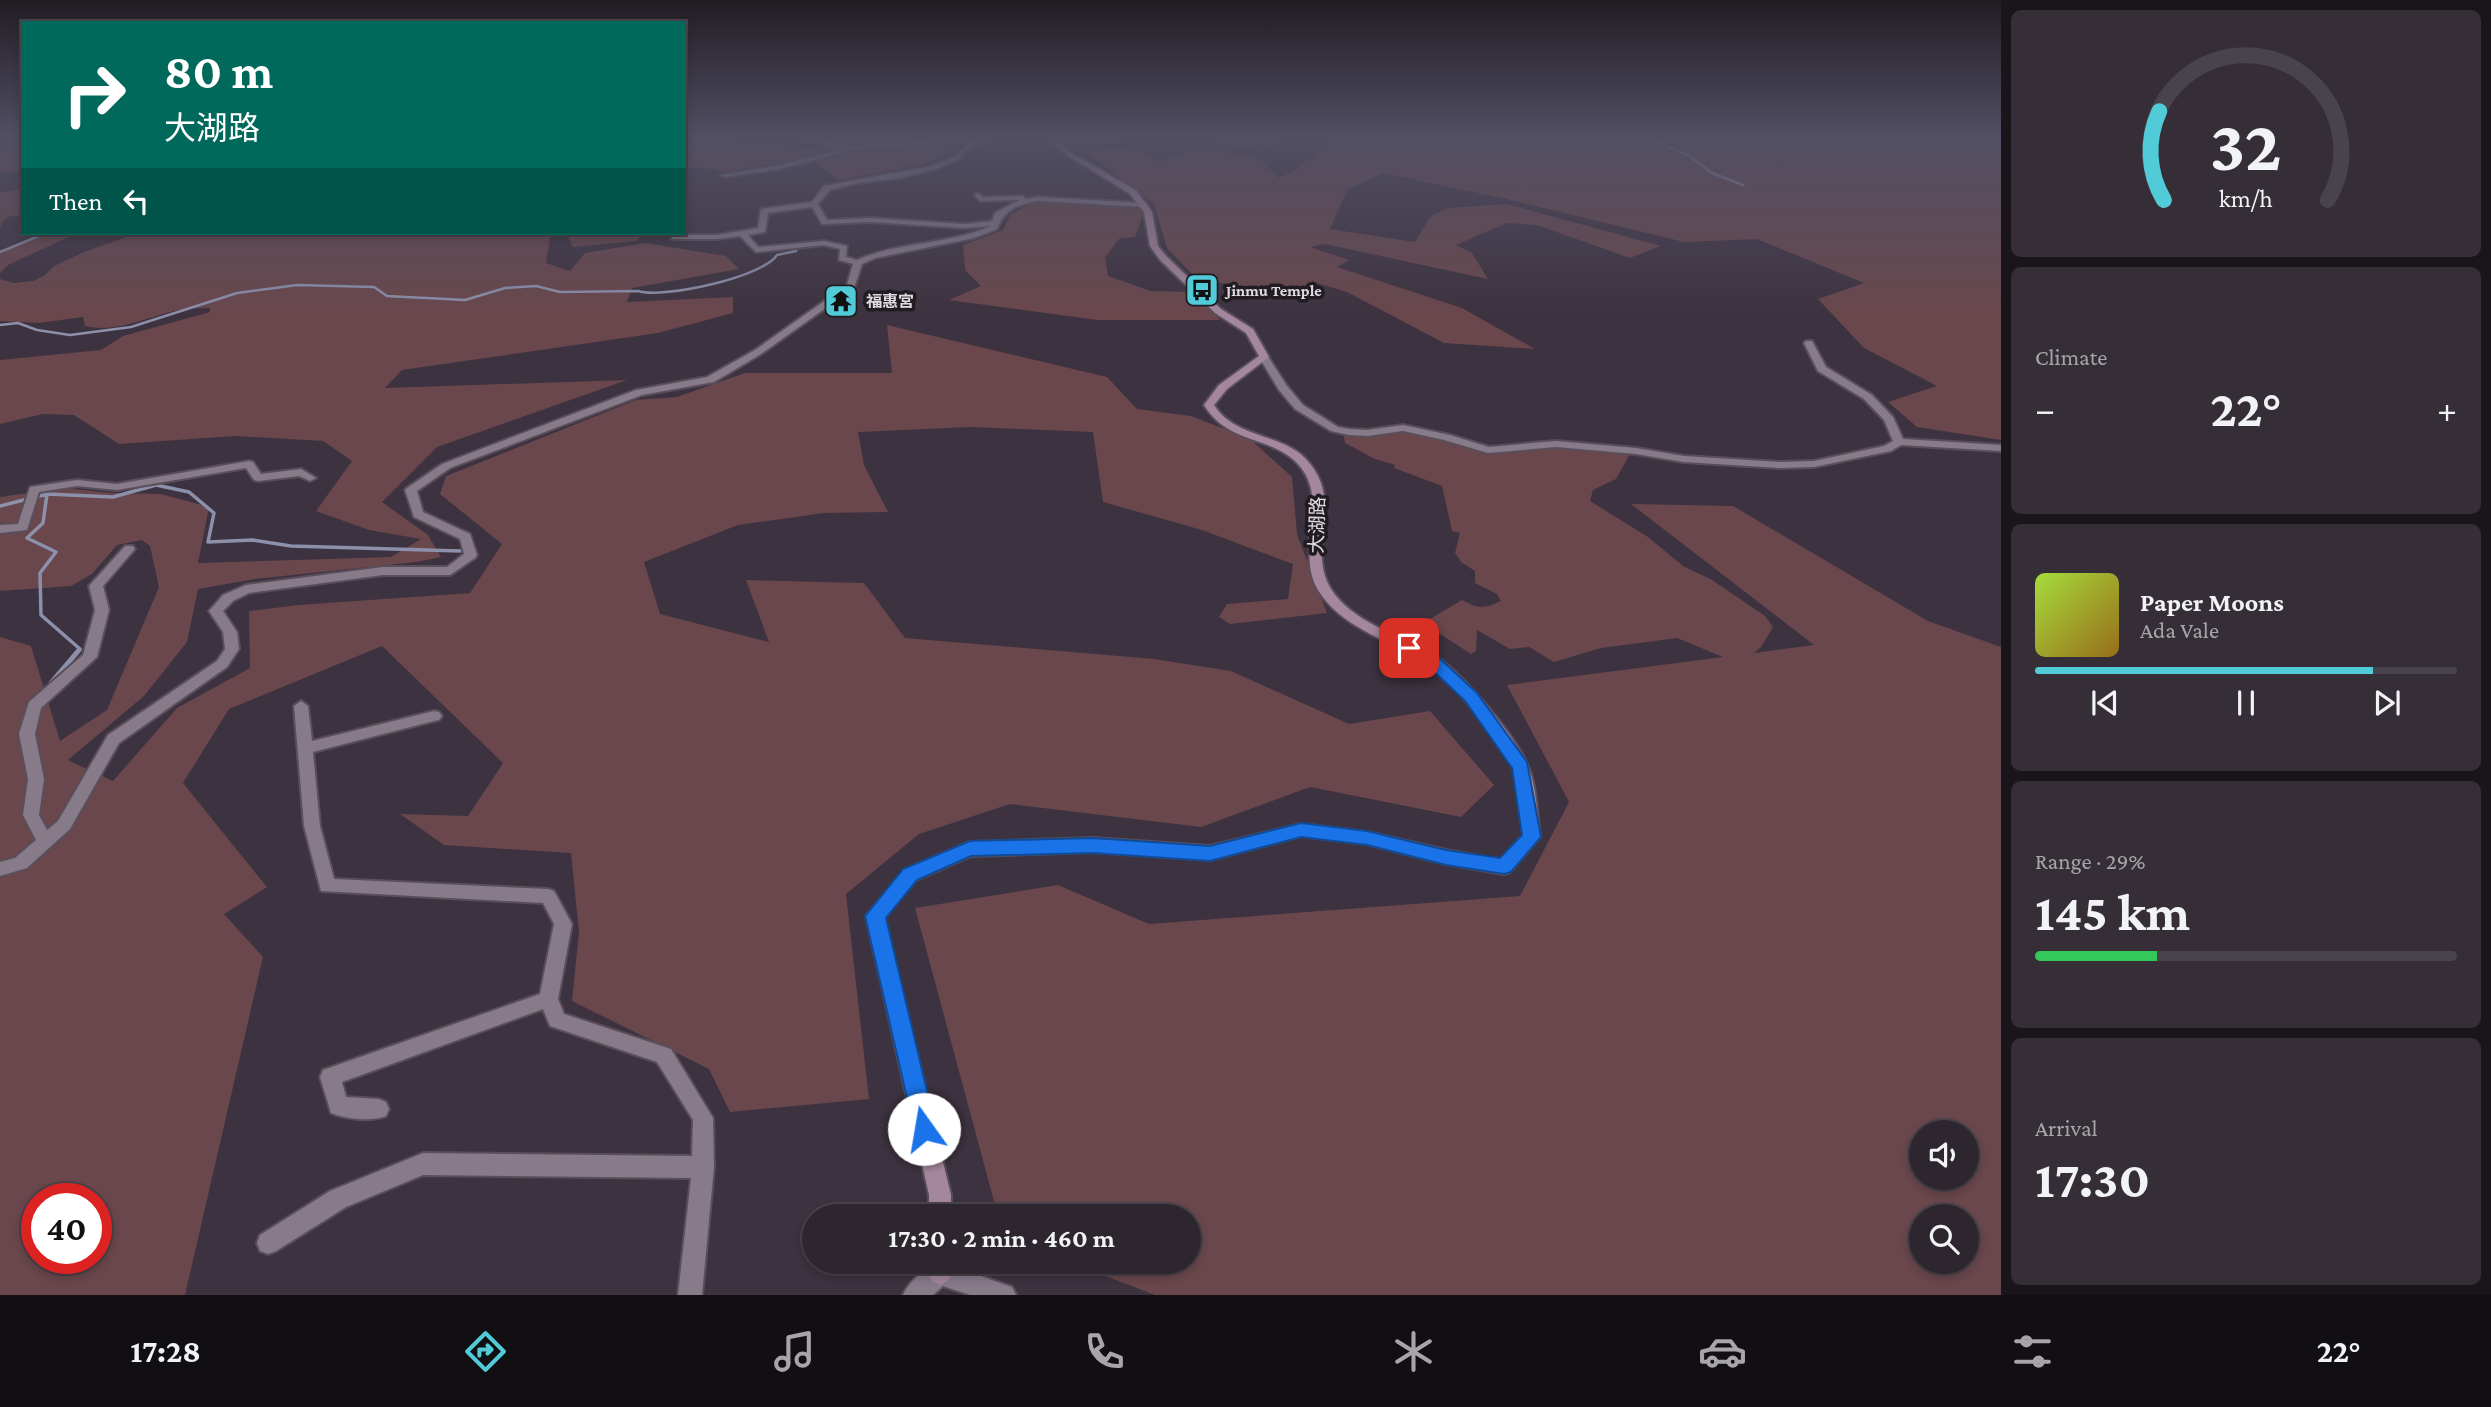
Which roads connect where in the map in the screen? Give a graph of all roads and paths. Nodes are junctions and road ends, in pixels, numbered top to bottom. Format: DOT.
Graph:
graph roads {
  1 [pos="821,195"];
  2 [pos="978,195"];
  3 [pos="1136,195"];
  4 [pos="1038,198"];
  5 [pos="814,204"];
  6 [pos="1144,205"];
  7 [pos="995,223"];
  8 [pos="743,234"];
  9 [pos="676,237"];
  10 [pos="858,263"];
  11 [pos="1809,343"];
  12 [pos="1264,357"];
  13 [pos="1899,442"];
  14 [pos="2001,448"];
  15 [pos="310,478"];
  16 [pos="0,529"];
  17 [pos="129,550"];
  18 [pos="301,706"];
  19 [pos="434,716"];
  20 [pos="305,748"];
  21 [pos="44,842"];
  22 [pos="0,869"];
  23 [pos="548,999"];
  24 [pos="379,1109"];
  25 [pos="703,1167"];
  26 [pos="940,1204"];
  27 [pos="268,1243"];
  28 [pos="934,1274"];
  29 [pos="956,1274"];
  30 [pos="690,1295"];
  31 [pos="915,1295"];
  32 [pos="1004,1295"];
  1 -- 5 [label="street"];
  2 -- 4 [label="street"];
  3 -- 6 [label="street"];
  4 -- 6 [label="street"];
  4 -- 7 [label="street"];
  5 -- 7 [label="street"];
  5 -- 8 [label="street"];
  6 -- 12 [label="street"];
  7 -- 10 [label="street"];
  8 -- 9 [label="street"];
  8 -- 10 [label="street"];
  10 -- 21 [label="street"];
  11 -- 13 [label="street"];
  12 -- 13 [label="street"];
  12 -- 26 [label="street, 大湖路"];
  13 -- 14 [label="street"];
  15 -- 16 [label="street"];
  17 -- 21 [label="street"];
  18 -- 20 [label="street"];
  19 -- 20 [label="street"];
  20 -- 23 [label="street"];
  21 -- 22 [label="street"];
  23 -- 24 [label="street"];
  23 -- 25 [label="street"];
  25 -- 27 [label="street"];
  25 -- 30 [label="street"];
  28 -- 31 [label="street"];
  29 -- 32 [label="street"];
}
